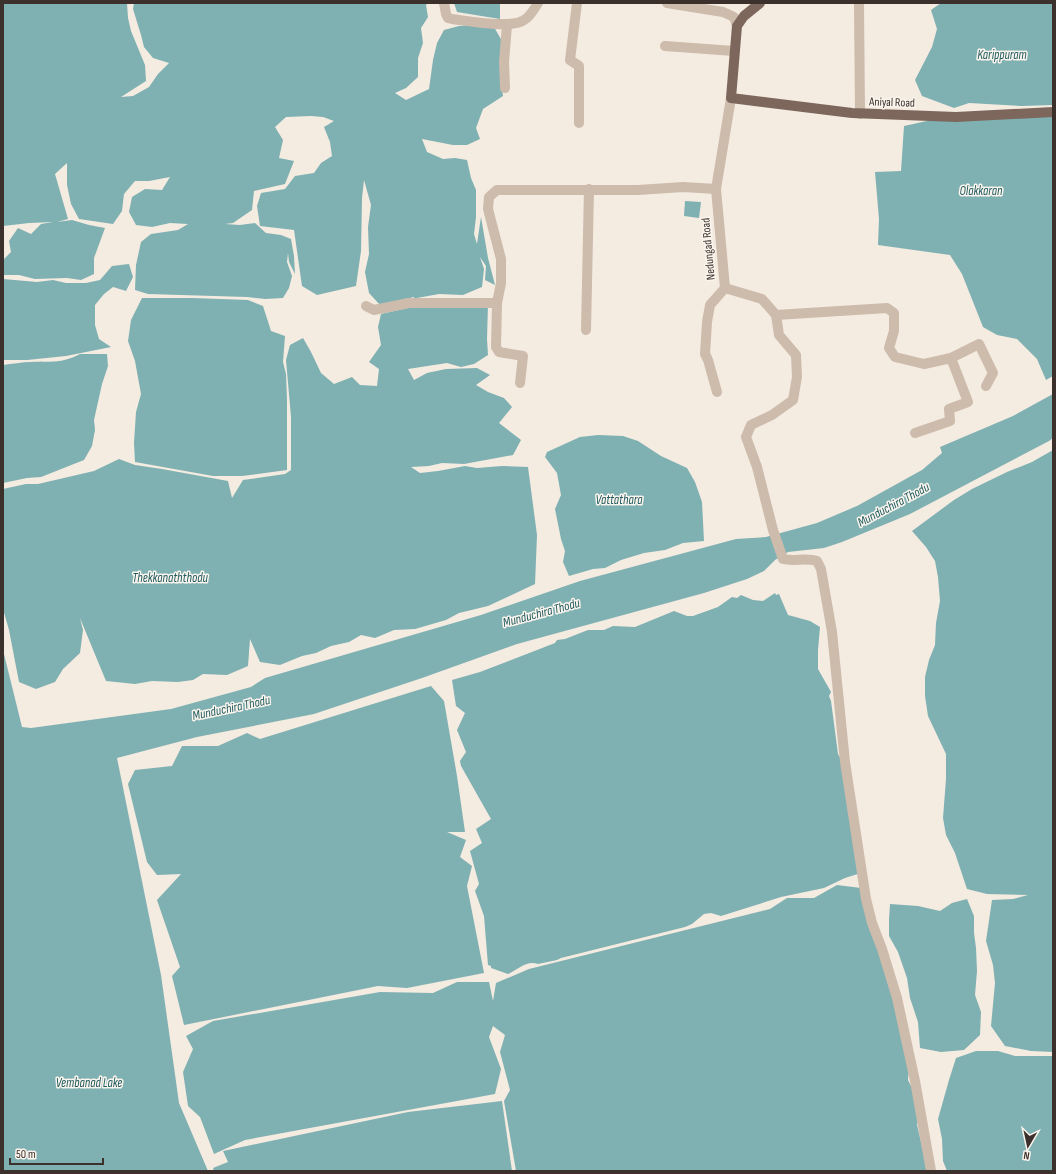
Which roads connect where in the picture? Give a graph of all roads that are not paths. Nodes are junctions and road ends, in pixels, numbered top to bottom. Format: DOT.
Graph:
graph roads {
  1 [pos="444,3"];
  2 [pos="538,3"];
  3 [pos="577,3"];
  4 [pos="667,3"];
  5 [pos="760,3"];
  6 [pos="859,5"];
  7 [pos="507,24"];
  8 [pos="737,26"];
  9 [pos="665,46"];
  10 [pos="734,51"];
  11 [pos="505,88"];
  12 [pos="731,98"];
  13 [pos="1053,112"];
  14 [pos="860,114"];
  15 [pos="579,123"];
  16 [pos="589,189"];
  17 [pos="716,189"];
  18 [pos="725,288"];
  19 [pos="497,302"];
  20 [pos="366,306"];
  21 [pos="776,315"];
  22 [pos="586,330"];
  23 [pos="951,358"];
  24 [pos="520,383"];
  25 [pos="986,386"];
  26 [pos="717,392"];
  27 [pos="915,433"];
  28 [pos="931,1171"];
  1 -- 7 [label="street"];
  2 -- 7 [label="street"];
  3 -- 15 [label="street"];
  4 -- 8 [label="street"];
  5 -- 8 [label="main road"];
  6 -- 14 [label="street"];
  7 -- 11 [label="street"];
  8 -- 10 [label="main road, Nedungad Road"];
  9 -- 10 [label="street"];
  10 -- 12 [label="main road, Nedungad Road"];
  12 -- 14 [label="main road, Aniyal Road"];
  12 -- 17 [label="street, Nedungad Road"];
  13 -- 14 [label="main road, Aniyal Road"];
  16 -- 17 [label="street"];
  16 -- 19 [label="street"];
  16 -- 22 [label="street"];
  17 -- 18 [label="street, Nedungad Road"];
  18 -- 21 [label="street, Nedungad Road"];
  18 -- 26 [label="street"];
  19 -- 20 [label="street"];
  19 -- 24 [label="street"];
  21 -- 23 [label="street"];
  21 -- 28 [label="street"];
  23 -- 25 [label="street"];
  23 -- 27 [label="street"];
}
